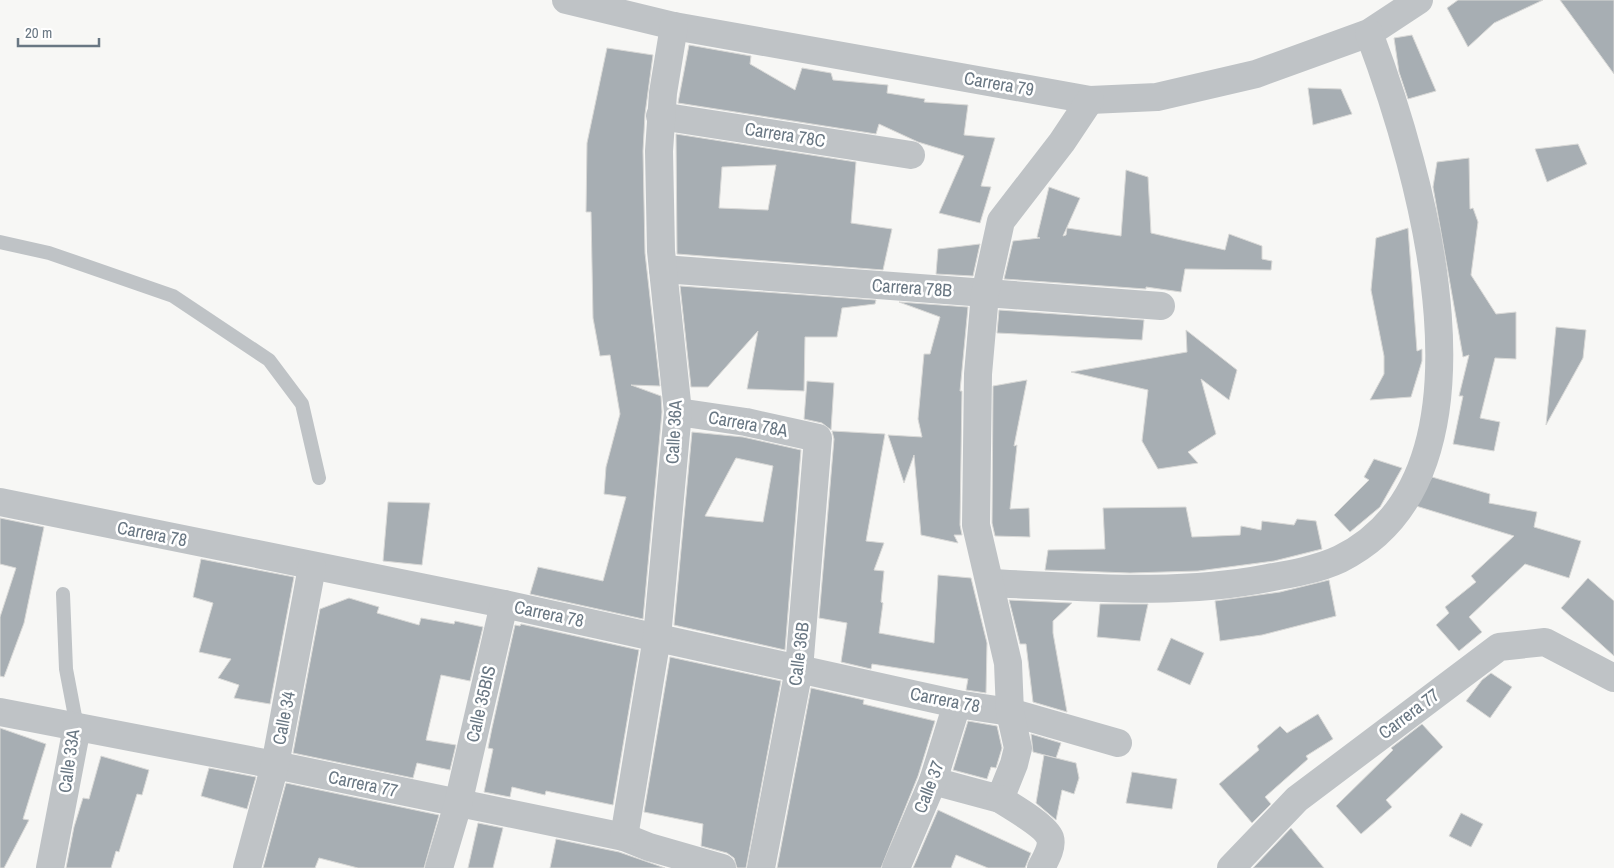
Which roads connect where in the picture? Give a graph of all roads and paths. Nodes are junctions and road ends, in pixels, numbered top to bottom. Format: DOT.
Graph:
graph roads {
  1 [pos="566,0"];
  2 [pos="1419,0"];
  3 [pos="674,26"];
  4 [pos="1369,33"];
  5 [pos="1090,100"];
  6 [pos="660,116"];
  7 [pos="911,155"];
  8 [pos="0,242"];
  9 [pos="663,269"];
  10 [pos="985,294"];
  11 [pos="1161,306"];
  12 [pos="678,412"];
  13 [pos="818,438"];
  14 [pos="319,478"];
  15 [pos="0,502"];
  16 [pos="312,567"];
  17 [pos="990,584"];
  18 [pos="63,594"];
  19 [pos="504,604"];
  20 [pos="657,637"];
  21 [pos="799,669"];
  22 [pos="1614,678"];
  23 [pos="957,704"];
  24 [pos="0,712"];
  25 [pos="1010,712"];
  26 [pos="76,728"];
  27 [pos="1107,740"];
  28 [pos="275,765"];
  29 [pos="933,781"];
  30 [pos="1000,799"];
  31 [pos="458,804"];
  32 [pos="624,837"];
  33 [pos="646,858"];
  34 [pos="50,868"];
  35 [pos="247,868"];
  36 [pos="439,868"];
  37 [pos="722,868"];
  38 [pos="762,868"];
  39 [pos="896,868"];
  40 [pos="1042,868"];
  41 [pos="1231,868"];
  1 -- 3 [label="street, Carrera 79"];
  2 -- 4 [label="street, Carrera 79"];
  3 -- 5 [label="street, Carrera 79"];
  3 -- 6 [label="street, Calle 36A"];
  4 -- 5 [label="street, Carrera 79"];
  4 -- 17 [label="street"];
  5 -- 10 [label="street"];
  6 -- 7 [label="street, Carrera 78C"];
  6 -- 9 [label="street, Calle 36A"];
  8 -- 14 [label="lane"];
  9 -- 10 [label="street, Carrera 78B"];
  9 -- 12 [label="street, Calle 36A"];
  10 -- 11 [label="street, Carrera 78B"];
  10 -- 17 [label="street"];
  12 -- 13 [label="street, Carrera 78A"];
  12 -- 20 [label="street, Calle 36A"];
  13 -- 21 [label="street, Calle 36B"];
  15 -- 16 [label="street, Carrera 78"];
  16 -- 19 [label="street, Carrera 78"];
  16 -- 28 [label="street, Calle 34"];
  17 -- 25 [label="street"];
  18 -- 26 [label="lane, Calle 33A"];
  19 -- 20 [label="street, Carrera 78"];
  19 -- 31 [label="street, Calle 35BIS"];
  20 -- 21 [label="street, Carrera 78"];
  20 -- 32 [label="street, Calle 36A"];
  21 -- 23 [label="street, Carrera 78"];
  21 -- 38 [label="street, Calle 36B"];
  22 -- 41 [label="street, Carrera 77"];
  23 -- 25 [label="street, Carrera 78"];
  23 -- 29 [label="street, Calle 37"];
  24 -- 26 [label="street, Carrera 77"];
  25 -- 27 [label="street, Carrera 78"];
  25 -- 30 [label="street"];
  26 -- 28 [label="street, Carrera 77"];
  26 -- 34 [label="street, Calle 33A"];
  28 -- 31 [label="street, Carrera 77"];
  28 -- 35 [label="street, Calle 34"];
  29 -- 30 [label="street"];
  29 -- 39 [label="street, Calle 37"];
  30 -- 40 [label="street"];
  31 -- 32 [label="street, Carrera 77"];
  31 -- 36 [label="street, Calle 35BIS"];
  32 -- 33 [label="street, Carrera 77"];
  33 -- 37 [label="street, Carrera 77"];
}
